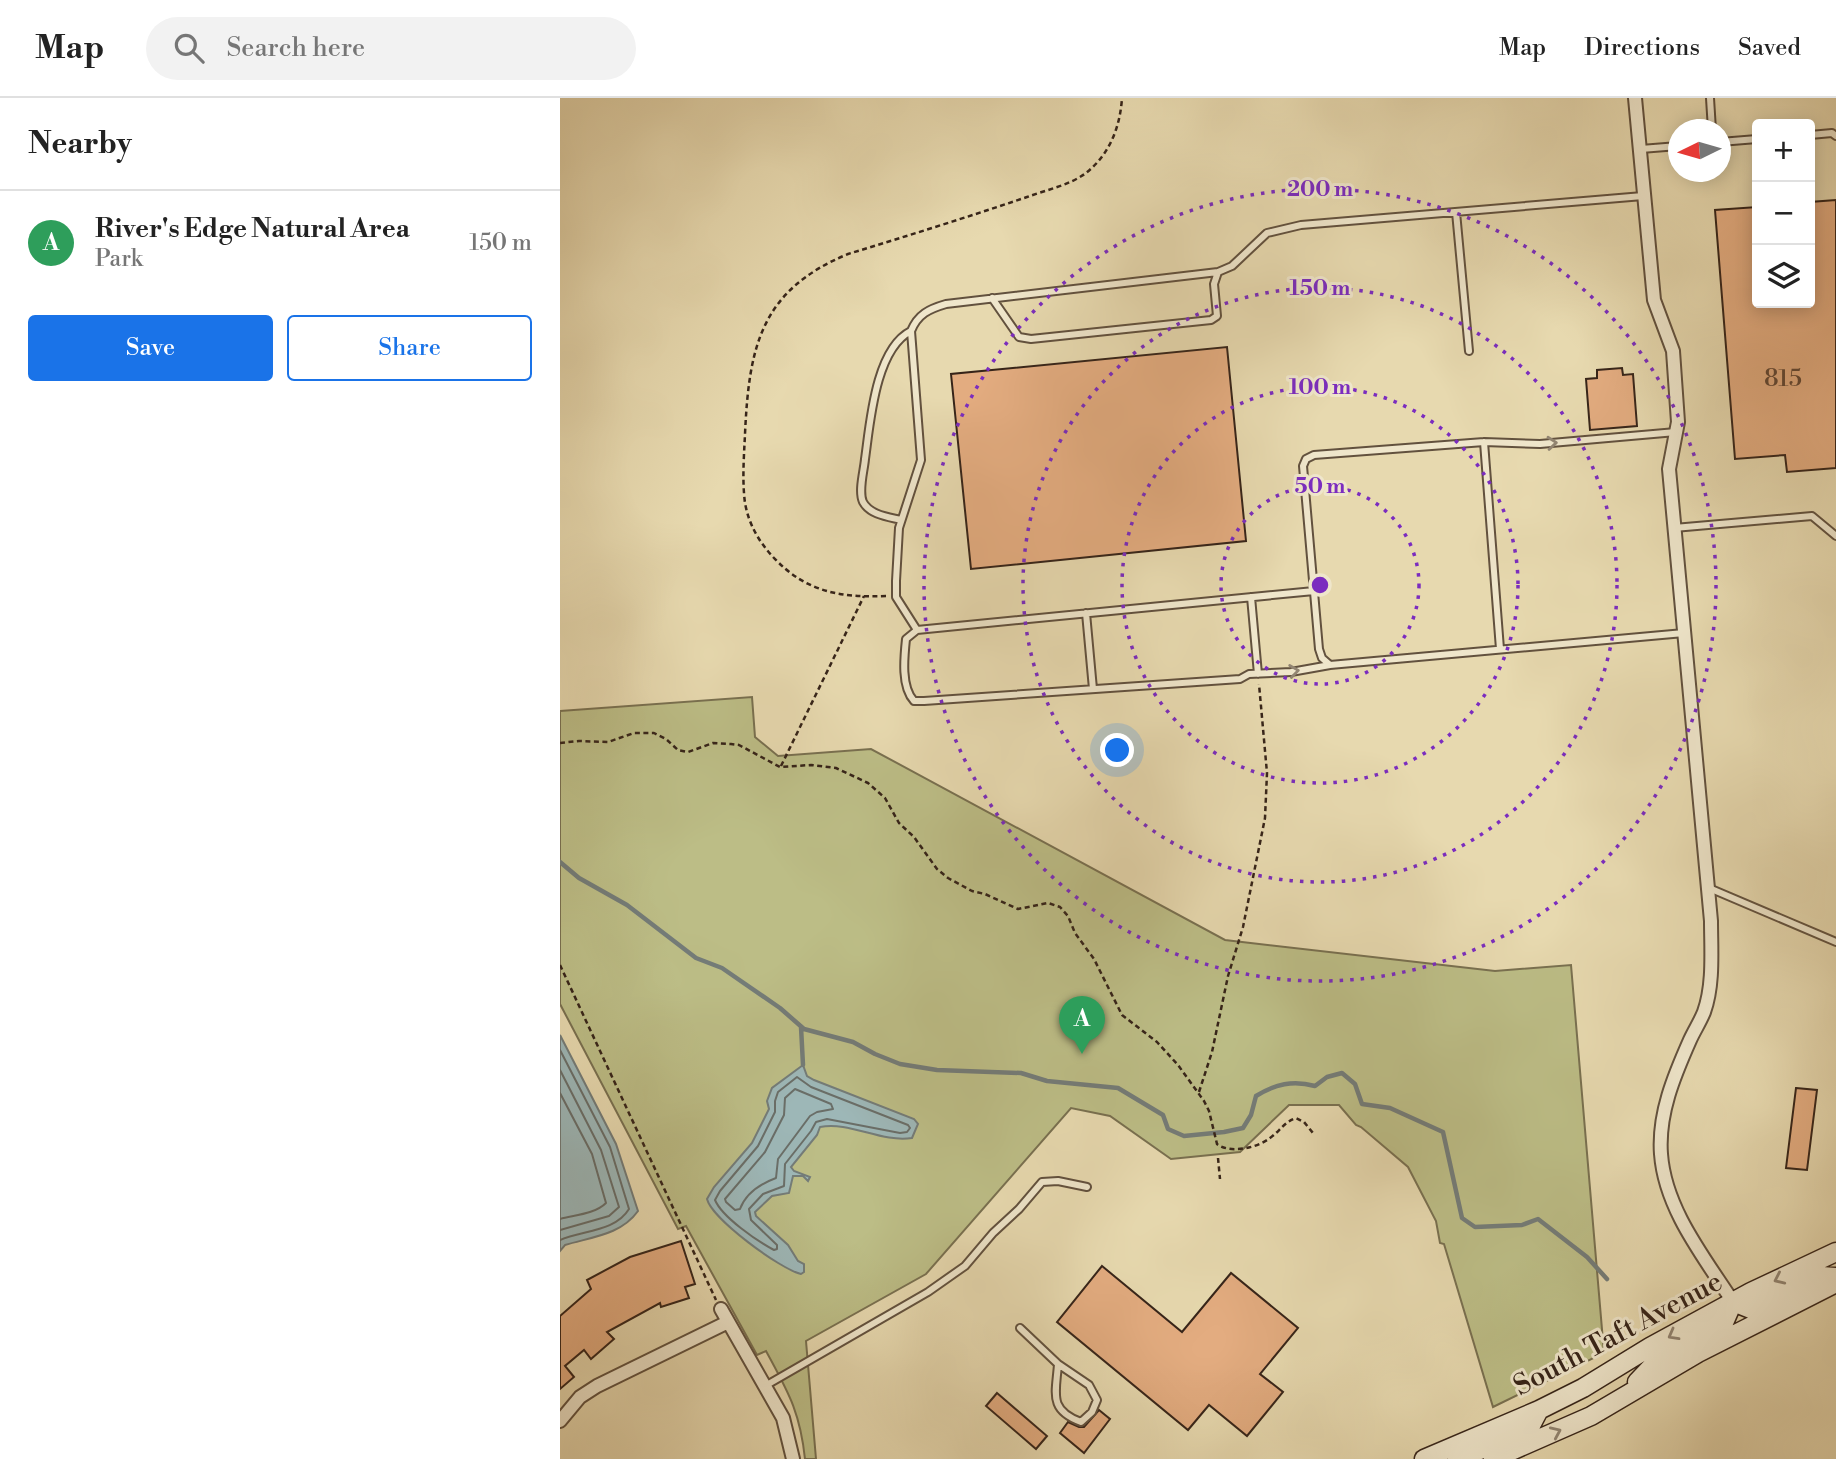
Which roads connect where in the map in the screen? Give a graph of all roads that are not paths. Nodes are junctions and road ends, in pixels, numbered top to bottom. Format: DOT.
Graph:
graph roads {
  1 [pos="1635,98"];
  2 [pos="1710,98"];
  3 [pos="1711,119"];
  4 [pos="1815,135"];
  5 [pos="1836,136"];
  6 [pos="1752,139"];
  7 [pos="1731,141"];
  8 [pos="1668,147"];
  9 [pos="1639,149"];
  10 [pos="1643,197"];
  11 [pos="1456,212"];
  12 [pos="1218,272"];
  13 [pos="992,298"];
  14 [pos="911,331"];
  15 [pos="1469,351"];
  16 [pos="1676,432"];
  17 [pos="1483,442"];
  18 [pos="901,520"];
  19 [pos="1674,528"];
  20 [pos="1836,537"];
  21 [pos="1314,591"];
  22 [pos="1251,597"];
  23 [pos="1086,613"];
  24 [pos="917,630"];
  25 [pos="1684,633"];
  26 [pos="1500,649"];
  27 [pos="1330,665"];
  28 [pos="1258,674"];
  29 [pos="1093,689"];
  30 [pos="1708,887"];
  31 [pos="1836,942"];
  32 [pos="1087,1187"];
  33 [pos="1836,1252"];
  34 [pos="1836,1278"];
  35 [pos="1836,1283"];
  36 [pos="1733,1302"];
  37 [pos="721,1309"];
  38 [pos="729,1322"];
  39 [pos="1020,1328"];
  40 [pos="1058,1364"];
  41 [pos="765,1386"];
  42 [pos="1623,1398"];
  43 [pos="1539,1410"];
  44 [pos="560,1421"];
  45 [pos="793,1459"];
  46 [pos="1424,1459"];
  47 [pos="1457,1459"];
  48 [pos="1493,1459"];
  1 -- 9 [label="street"];
  2 -- 3 [label="lane"];
  4 -- 5 [label="lane"];
  6 -- 7 [label="lane"];
  8 -- 9 [label="lane"];
  9 -- 10 [label="street"];
  10 -- 11 [label="lane"];
  10 -- 16 [label="street"];
  11 -- 12 [label="lane"];
  11 -- 15 [label="lane"];
  12 -- 13 [label="lane"];
  12 -- 13 [label="lane"];
  13 -- 14 [label="lane"];
  14 -- 18 [label="lane"];
  14 -- 18 [label="lane"];
  17 -- 16 [label="lane, one-way"];
  16 -- 19 [label="street"];
  17 -- 21 [label="lane"];
  17 -- 26 [label="lane"];
  18 -- 24 [label="lane"];
  19 -- 20 [label="lane"];
  19 -- 25 [label="street"];
  21 -- 22 [label="lane"];
  21 -- 27 [label="lane"];
  22 -- 23 [label="lane"];
  22 -- 28 [label="lane"];
  23 -- 24 [label="lane"];
  23 -- 29 [label="lane"];
  24 -- 29 [label="lane"];
  25 -- 26 [label="lane"];
  25 -- 30 [label="street"];
  26 -- 27 [label="lane"];
  28 -- 27 [label="lane, one-way"];
  28 -- 29 [label="lane"];
  30 -- 31 [label="lane"];
  30 -- 36 [label="street"];
  32 -- 41 [label="lane"];
  33 -- 36 [label="main road, South Taft Avenue, one-way"];
  34 -- 36 [label="main road"];
  35 -- 42 [label="main road, South Taft Avenue"];
  36 -- 42 [label="main road"];
  36 -- 43 [label="main road, South Taft Avenue, one-way"];
  37 -- 38 [label="street"];
  38 -- 41 [label="street"];
  38 -- 44 [label="street"];
  39 -- 40 [label="lane"];
  40 -- 40 [label="lane"];
  41 -- 45 [label="street"];
  48 -- 42 [label="main road, South Taft Avenue, one-way"];
  43 -- 46 [label="main road, South Taft Avenue"];
  43 -- 47 [label="main road"];
}
